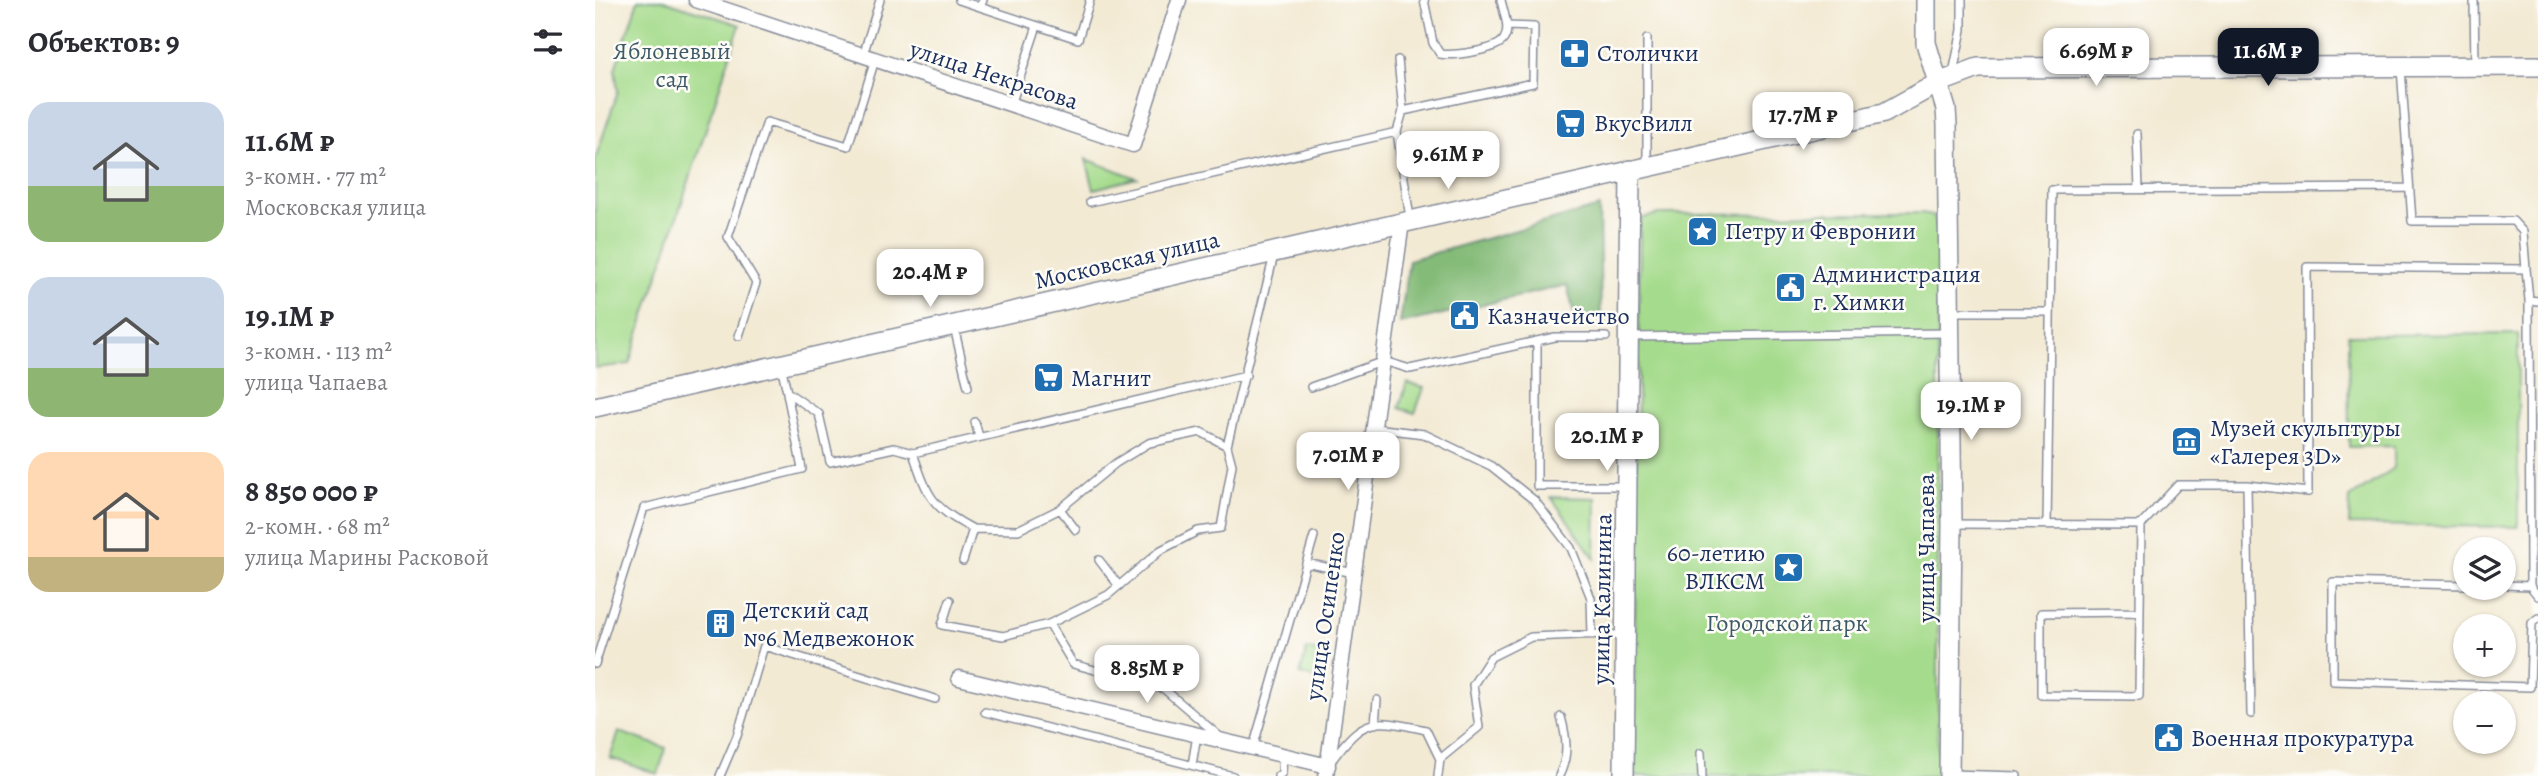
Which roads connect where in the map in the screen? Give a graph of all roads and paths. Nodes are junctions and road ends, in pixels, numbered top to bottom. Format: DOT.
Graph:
graph roads {
  1 [pos="696,0"];
  2 [pos="880,0"];
  3 [pos="959,0"];
  4 [pos="1090,0"];
  5 [pos="1179,0"];
  6 [pos="1424,0"];
  7 [pos="1501,0"];
  8 [pos="1926,0"];
  9 [pos="1962,0"];
  10 [pos="2474,0"];
  11 [pos="713,3"];
  12 [pos="981,4"];
  13 [pos="1037,26"];
  14 [pos="1507,26"];
  15 [pos="1647,39"];
  16 [pos="869,57"];
  17 [pos="1398,60"];
  18 [pos="2475,66"];
  19 [pos="2538,66"];
  20 [pos="2401,67"];
  21 [pos="1945,80"];
  22 [pos="1011,104"];
  23 [pos="1403,111"];
  24 [pos="1397,132"];
  25 [pos="2137,134"];
  26 [pos="1638,169"];
  27 [pos="2409,188"];
  28 [pos="2139,189"];
  29 [pos="1090,202"];
  30 [pos="1407,221"];
  31 [pos="1275,251"];
  32 [pos="2526,269"];
  33 [pos="2529,300"];
  34 [pos="2538,301"];
  35 [pos="1949,312"];
  36 [pos="2050,312"];
  37 [pos="954,325"];
  38 [pos="1949,333"];
  39 [pos="739,336"];
  40 [pos="1607,337"];
  41 [pos="1628,337"];
  42 [pos="1537,341"];
  43 [pos="1384,361"];
  44 [pos="781,364"];
  45 [pos="1245,375"];
  46 [pos="968,387"];
  47 [pos="1311,387"];
  48 [pos="787,392"];
  49 [pos="595,407"];
  50 [pos="975,422"];
  51 [pos="1375,428"];
  52 [pos="979,437"];
  53 [pos="1227,446"];
  54 [pos="913,453"];
  55 [pos="2247,485"];
  56 [pos="1627,486"];
  57 [pos="1060,509"];
  58 [pos="1952,524"];
  59 [pos="2047,525"];
  60 [pos="2141,525"];
  61 [pos="973,529"];
  62 [pos="1076,530"];
  63 [pos="1314,536"];
  64 [pos="1099,560"];
  65 [pos="963,561"];
  66 [pos="1306,563"];
  67 [pos="1354,573"];
  68 [pos="2453,584"];
  69 [pos="2516,585"];
  70 [pos="1119,586"];
  71 [pos="2530,586"];
  72 [pos="2538,596"];
  73 [pos="950,600"];
  74 [pos="2140,612"];
  75 [pos="2535,620"];
  76 [pos="1049,624"];
  77 [pos="2538,629"];
  78 [pos="1592,635"];
  79 [pos="1626,636"];
  80 [pos="595,664"];
  81 [pos="959,678"];
  82 [pos="935,699"];
  83 [pos="1377,700"];
  84 [pos="985,712"];
  85 [pos="2251,714"];
  86 [pos="1561,717"];
  87 [pos="1375,724"];
  88 [pos="1197,735"];
  89 [pos="1227,743"];
  90 [pos="1253,749"];
  91 [pos="1701,753"];
  92 [pos="1283,756"];
  93 [pos="1440,759"];
  94 [pos="1192,765"];
  95 [pos="1327,771"];
  96 [pos="1949,775"];
  97 [pos="720,776"];
  98 [pos="1233,776"];
  99 [pos="1278,776"];
  100 [pos="1438,776"];
  101 [pos="1559,776"];
  102 [pos="1624,776"];
  103 [pos="1702,776"];
  104 [pos="2017,776"];
  1 -- 11 [label="street, улица Некрасова"];
  2 -- 16 [label="lane"];
  3 -- 12 [label="lane"];
  4 -- 13 [label="lane"];
  5 -- 22 [label="street, улица Некрасова"];
  6 -- 14 [label="lane"];
  7 -- 14 [label="lane"];
  8 -- 21 [label="street, улица Чапаева"];
  9 -- 21 [label="lane"];
  10 -- 18 [label="lane"];
  11 -- 16 [label="street, улица Некрасова"];
  12 -- 13 [label="lane"];
  13 -- 22 [label="lane"];
  14 -- 23 [label="lane"];
  15 -- 26 [label="lane"];
  16 -- 22 [label="street, улица Некрасова"];
  16 -- 39 [label="lane"];
  17 -- 23 [label="lane"];
  18 -- 19 [label="street, Московская улица"];
  18 -- 20 [label="street, Московская улица"];
  20 -- 21 [label="street, Московская улица"];
  20 -- 27 [label="lane"];
  21 -- 26 [label="street, Московская улица"];
  21 -- 35 [label="street, улица Чапаева"];
  23 -- 24 [label="lane"];
  24 -- 29 [label="lane"];
  24 -- 30 [label="lane"];
  25 -- 28 [label="lane"];
  26 -- 30 [label="street, Московская улица"];
  26 -- 41 [label="street, улица Калинина"];
  27 -- 28 [label="lane"];
  27 -- 32 [label="lane"];
  28 -- 36 [label="lane"];
  30 -- 31 [label="street, Московская улица"];
  30 -- 43 [label="street, улица Осипенко"];
  31 -- 37 [label="street, Московская улица"];
  31 -- 45 [label="lane"];
  32 -- 33 [label="lane"];
  32 -- 55 [label="lane"];
  33 -- 34 [label="lane"];
  33 -- 71 [label="lane"];
  35 -- 36 [label="lane"];
  35 -- 38 [label="street, улица Чапаева"];
  36 -- 59 [label="lane"];
  37 -- 44 [label="street, Московская улица"];
  37 -- 46 [label="lane"];
  38 -- 41 [label="lane"];
  38 -- 58 [label="street, улица Чапаева"];
  40 -- 42 [label="lane"];
  41 -- 56 [label="street, улица Калинина"];
  42 -- 43 [label="lane"];
  42 -- 56 [label="lane"];
  43 -- 47 [label="lane"];
  43 -- 51 [label="street, улица Осипенко"];
  44 -- 48 [label="lane"];
  44 -- 49 [label="street, Московская улица"];
  45 -- 52 [label="lane"];
  45 -- 53 [label="lane"];
  48 -- 54 [label="lane"];
  48 -- 80 [label="lane"];
  50 -- 52 [label="lane"];
  51 -- 67 [label="street, улица Осипенко"];
  51 -- 78 [label="lane"];
  52 -- 54 [label="lane"];
  53 -- 57 [label="lane"];
  53 -- 70 [label="lane"];
  54 -- 61 [label="lane"];
  55 -- 60 [label="lane"];
  55 -- 85 [label="lane"];
  56 -- 79 [label="street, улица Калинина"];
  57 -- 61 [label="lane"];
  57 -- 62 [label="lane"];
  58 -- 59 [label="lane"];
  58 -- 96 [label="street, улица Чапаева"];
  59 -- 60 [label="lane"];
  60 -- 74 [label="lane"];
  61 -- 65 [label="lane"];
  63 -- 66 [label="lane"];
  64 -- 70 [label="lane"];
  66 -- 67 [label="lane"];
  66 -- 90 [label="lane"];
  67 -- 95 [label="street, улица Осипенко"];
  68 -- 75 [label="lane"];
  69 -- 71 [label="lane"];
  70 -- 76 [label="lane"];
  71 -- 72 [label="lane"];
  73 -- 76 [label="lane"];
  74 -- 74 [label="lane"];
  75 -- 77 [label="lane"];
  76 -- 89 [label="lane"];
  78 -- 79 [label="lane"];
  78 -- 93 [label="lane"];
  79 -- 102 [label="street, улица Калинина"];
  81 -- 88 [label="street"];
  82 -- 97 [label="lane"];
  83 -- 87 [label="lane"];
  84 -- 94 [label="lane"];
  86 -- 101 [label="lane"];
  87 -- 93 [label="lane"];
  87 -- 95 [label="lane"];
  88 -- 89 [label="street"];
  88 -- 94 [label="lane"];
  89 -- 90 [label="street"];
  90 -- 92 [label="street"];
  91 -- 103 [label="lane"];
  92 -- 95 [label="street"];
  92 -- 99 [label="lane"];
  93 -- 100 [label="lane"];
  94 -- 98 [label="lane"];
  96 -- 104 [label="lane"];
}
